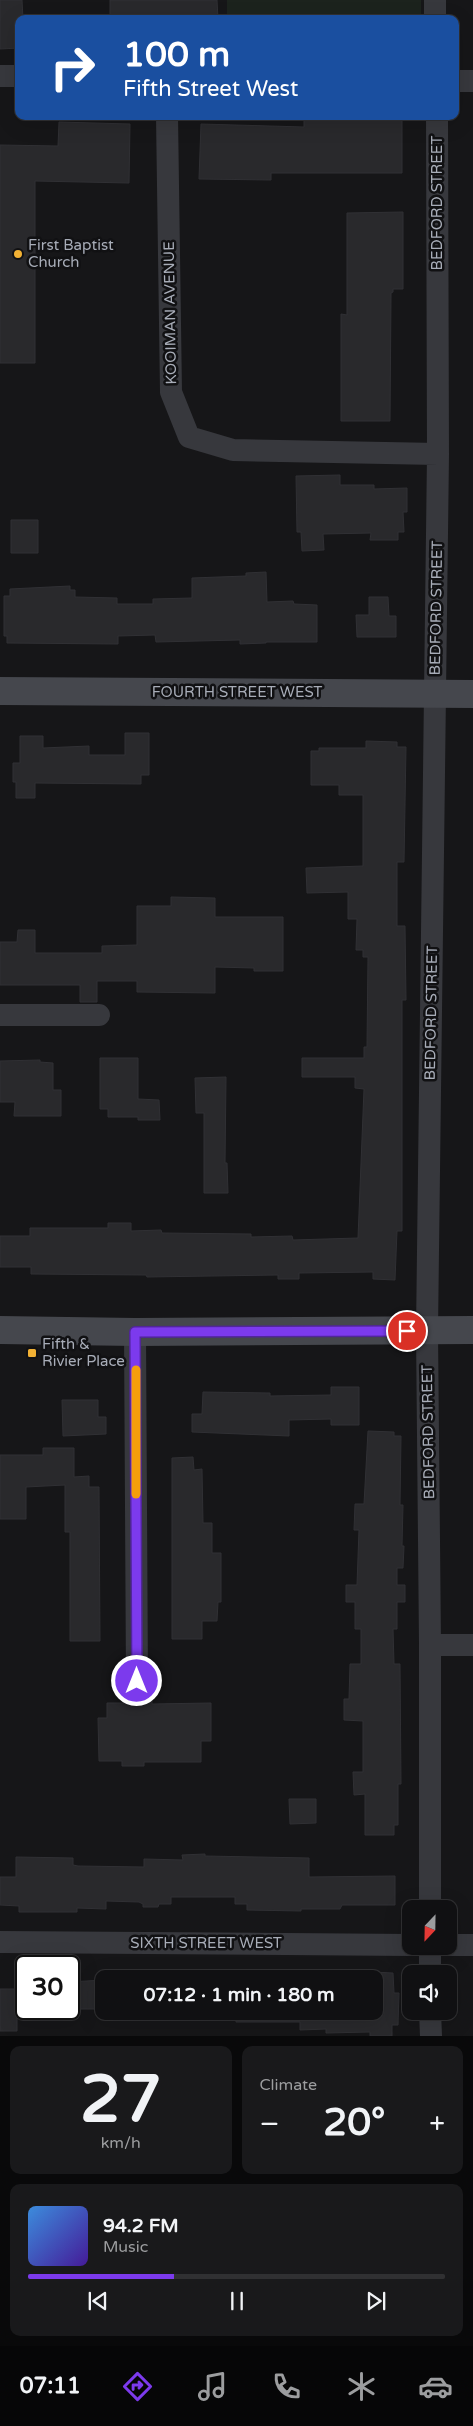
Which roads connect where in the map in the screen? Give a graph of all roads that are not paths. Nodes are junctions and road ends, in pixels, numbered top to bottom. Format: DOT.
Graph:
graph roads {
  1 [pos="435,0"];
  2 [pos="435,15"];
  3 [pos="0,76"];
  4 [pos="15,76"];
  5 [pos="459,81"];
  6 [pos="473,81"];
  7 [pos="167,120"];
  8 [pos="437,120"];
  9 [pos="438,454"];
  10 [pos="0,691"];
  11 [pos="435,693"];
  12 [pos="473,694"];
  13 [pos="0,1014"];
  14 [pos="99,1015"];
  15 [pos="0,1330"];
  16 [pos="473,1330"];
  17 [pos="427,1331"];
  18 [pos="135,1332"];
  19 [pos="430,1645"];
  20 [pos="473,1645"];
  21 [pos="137,1681"];
  22 [pos="430,1900"];
  23 [pos="0,1942"];
  24 [pos="402,1945"];
  25 [pos="458,1945"];
  26 [pos="473,1945"];
  27 [pos="430,2020"];
  28 [pos="431,2036"];
  1 -- 2 [label="street"];
  3 -- 4 [label="street"];
  5 -- 6 [label="street"];
  7 -- 9 [label="street, KOOIMAN AVENUE"];
  8 -- 9 [label="street, BEDFORD STREET"];
  9 -- 11 [label="street, BEDFORD STREET"];
  10 -- 11 [label="street, FOURTH STREET WEST"];
  11 -- 12 [label="street, FOURTH STREET WEST"];
  11 -- 17 [label="street, BEDFORD STREET"];
  13 -- 14 [label="street"];
  15 -- 18 [label="street"];
  16 -- 17 [label="street"];
  17 -- 18 [label="street"];
  17 -- 19 [label="street, BEDFORD STREET"];
  18 -- 21 [label="street"];
  19 -- 20 [label="street"];
  19 -- 22 [label="street, BEDFORD STREET"];
  23 -- 24 [label="street, SIXTH STREET WEST"];
  25 -- 26 [label="street"];
  27 -- 28 [label="street"];
}
